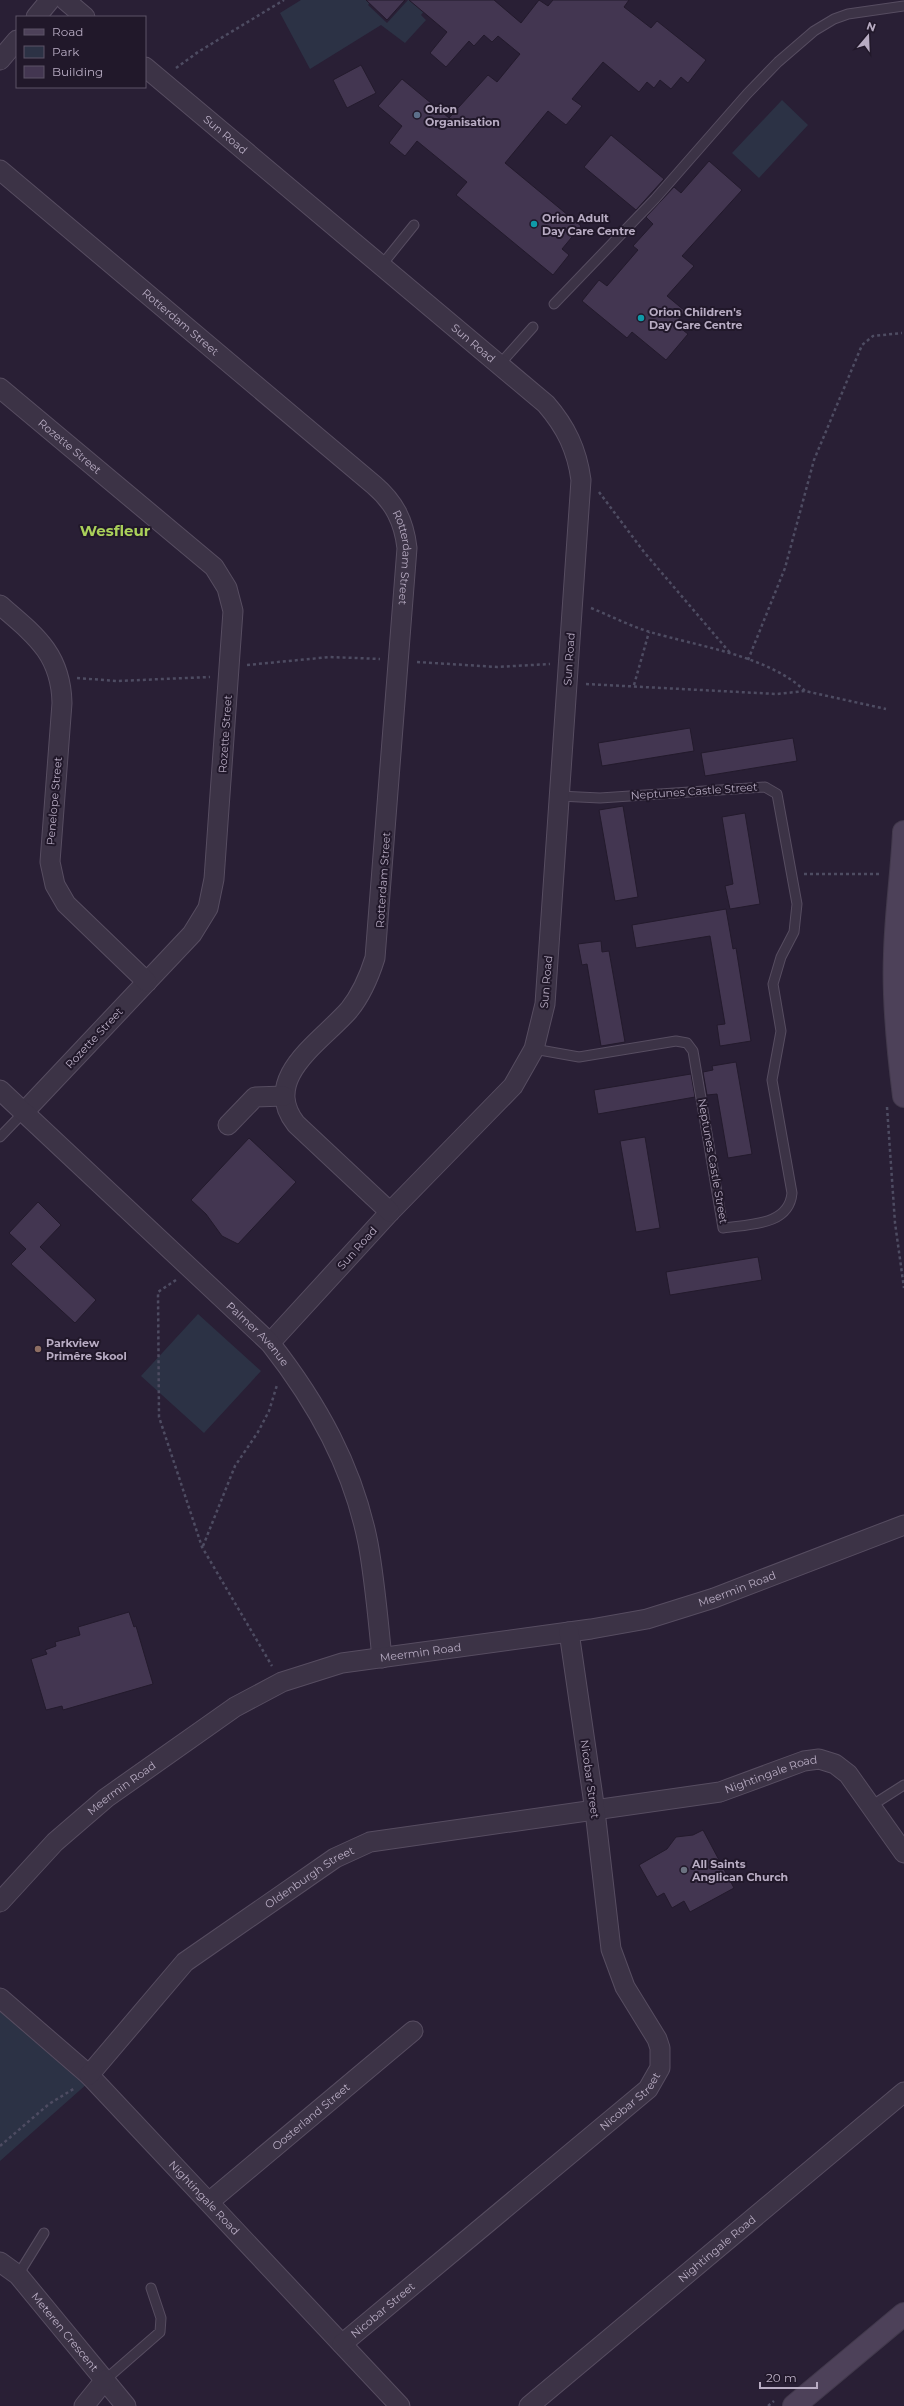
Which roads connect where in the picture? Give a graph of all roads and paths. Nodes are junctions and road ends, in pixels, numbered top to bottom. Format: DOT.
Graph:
graph roads {
  1 [pos="50,0"];
  2 [pos="65,0"];
  3 [pos="284,0"];
  4 [pos="904,6"];
  5 [pos="37,16"];
  6 [pos="84,16"];
  7 [pos="16,41"];
  8 [pos="0,60"];
  9 [pos="146,68"];
  10 [pos="160,80"];
  11 [pos="0,170"];
  12 [pos="414,225"];
  13 [pos="381,266"];
  14 [pos="554,304"];
  15 [pos="533,327"];
  16 [pos="902,333"];
  17 [pos="499,365"];
  18 [pos="0,388"];
  19 [pos="598,491"];
  20 [pos="0,605"];
  21 [pos="589,606"];
  22 [pos="649,632"];
  23 [pos="731,654"];
  24 [pos="399,660"];
  25 [pos="748,660"];
  26 [pos="556,664"];
  27 [pos="230,668"];
  28 [pos="59,677"];
  29 [pos="584,684"];
  30 [pos="634,685"];
  31 [pos="805,691"];
  32 [pos="886,709"];
  33 [pos="560,796"];
  34 [pos="904,832"];
  35 [pos="882,874"];
  36 [pos="792,875"];
  37 [pos="147,982"];
  38 [pos="534,1049"];
  39 [pos="903,1082"];
  40 [pos="0,1090"];
  41 [pos="284,1096"];
  42 [pos="24,1112"];
  43 [pos="228,1125"];
  44 [pos="0,1137"];
  45 [pos="390,1212"];
  46 [pos="192,1270"];
  47 [pos="270,1343"];
  48 [pos="292,1372"];
  49 [pos="904,1525"];
  50 [pos="202,1547"];
  51 [pos="568,1632"];
  52 [pos="382,1658"];
  53 [pos="282,1682"];
  54 [pos="904,1785"];
  55 [pos="871,1806"];
  56 [pos="595,1812"];
  57 [pos="904,1853"];
  58 [pos="0,1902"];
  59 [pos="0,1998"];
  60 [pos="412,2031"];
  61 [pos="89,2075"];
  62 [pos="904,2092"];
  63 [pos="0,2146"];
  64 [pos="209,2202"];
  65 [pos="44,2233"];
  66 [pos="0,2262"];
  67 [pos="18,2275"];
  68 [pos="151,2288"];
  69 [pos="904,2314"];
  70 [pos="342,2344"];
  71 [pos="105,2380"];
  72 [pos="84,2406"];
  73 [pos="126,2406"];
  74 [pos="400,2406"];
  75 [pos="529,2406"];
  76 [pos="794,2406"];
  1 -- 5 [label="street"];
  2 -- 6 [label="street"];
  3 -- 10 [label="path"];
  4 -- 14 [label="lane"];
  7 -- 8 [label="street"];
  9 -- 10 [label="street, Sun Road"];
  10 -- 13 [label="street, Sun Road"];
  11 -- 24 [label="street, Rotterdam Street"];
  12 -- 13 [label="lane"];
  13 -- 17 [label="street, Sun Road"];
  15 -- 17 [label="lane"];
  16 -- 25 [label="path"];
  17 -- 33 [label="street, Sun Road"];
  18 -- 27 [label="street, Rozette Street"];
  19 -- 23 [label="path"];
  20 -- 28 [label="street, Penelope Street"];
  21 -- 22 [label="path"];
  22 -- 23 [label="path"];
  22 -- 30 [label="path"];
  23 -- 25 [label="path"];
  24 -- 26 [label="path"];
  24 -- 27 [label="path"];
  24 -- 41 [label="street, Rotterdam Street"];
  25 -- 31 [label="path"];
  27 -- 28 [label="path"];
  27 -- 37 [label="street, Rozette Street"];
  28 -- 37 [label="street, Penelope Street"];
  29 -- 30 [label="path"];
  30 -- 31 [label="path"];
  31 -- 32 [label="path"];
  33 -- 36 [label="lane, Neptunes Castle Street"];
  33 -- 38 [label="street, Sun Road"];
  34 -- 39 [label="main road"];
  35 -- 36 [label="path"];
  36 -- 38 [label="lane, Neptunes Castle Street"];
  37 -- 42 [label="street, Rozette Street"];
  38 -- 45 [label="street, Sun Road"];
  40 -- 42 [label="street, Palmer Avenue"];
  41 -- 43 [label="street"];
  41 -- 45 [label="street"];
  42 -- 44 [label="lane"];
  42 -- 46 [label="street, Palmer Avenue"];
  45 -- 47 [label="street, Sun Road"];
  46 -- 47 [label="street, Palmer Avenue"];
  46 -- 50 [label="path"];
  47 -- 48 [label="street, Palmer Avenue"];
  48 -- 50 [label="path"];
  48 -- 52 [label="street, Palmer Avenue"];
  49 -- 51 [label="street, Meermin Road"];
  50 -- 53 [label="path"];
  51 -- 52 [label="street, Meermin Road"];
  51 -- 56 [label="street, Nicobar Street"];
  52 -- 53 [label="street, Meermin Road"];
  53 -- 58 [label="street, Meermin Road"];
  54 -- 55 [label="lane"];
  55 -- 56 [label="street, Nightingale Road"];
  55 -- 57 [label="street, Nightingale Road"];
  56 -- 61 [label="street, Oldenburgh Street"];
  56 -- 70 [label="street, Nicobar Street"];
  59 -- 61 [label="street, Nightingale Road"];
  60 -- 64 [label="street, Oosterland Street"];
  61 -- 63 [label="path"];
  61 -- 64 [label="street, Nightingale Road"];
  62 -- 75 [label="street, Nightingale Road"];
  64 -- 70 [label="street, Nightingale Road"];
  65 -- 67 [label="lane"];
  66 -- 67 [label="street, Meteren Crescent"];
  67 -- 71 [label="street, Meteren Crescent"];
  68 -- 71 [label="lane"];
  69 -- 76 [label="main road"];
  70 -- 74 [label="street, Nightingale Road"];
  71 -- 72 [label="street"];
  71 -- 73 [label="street, Meteren Crescent"];
}
